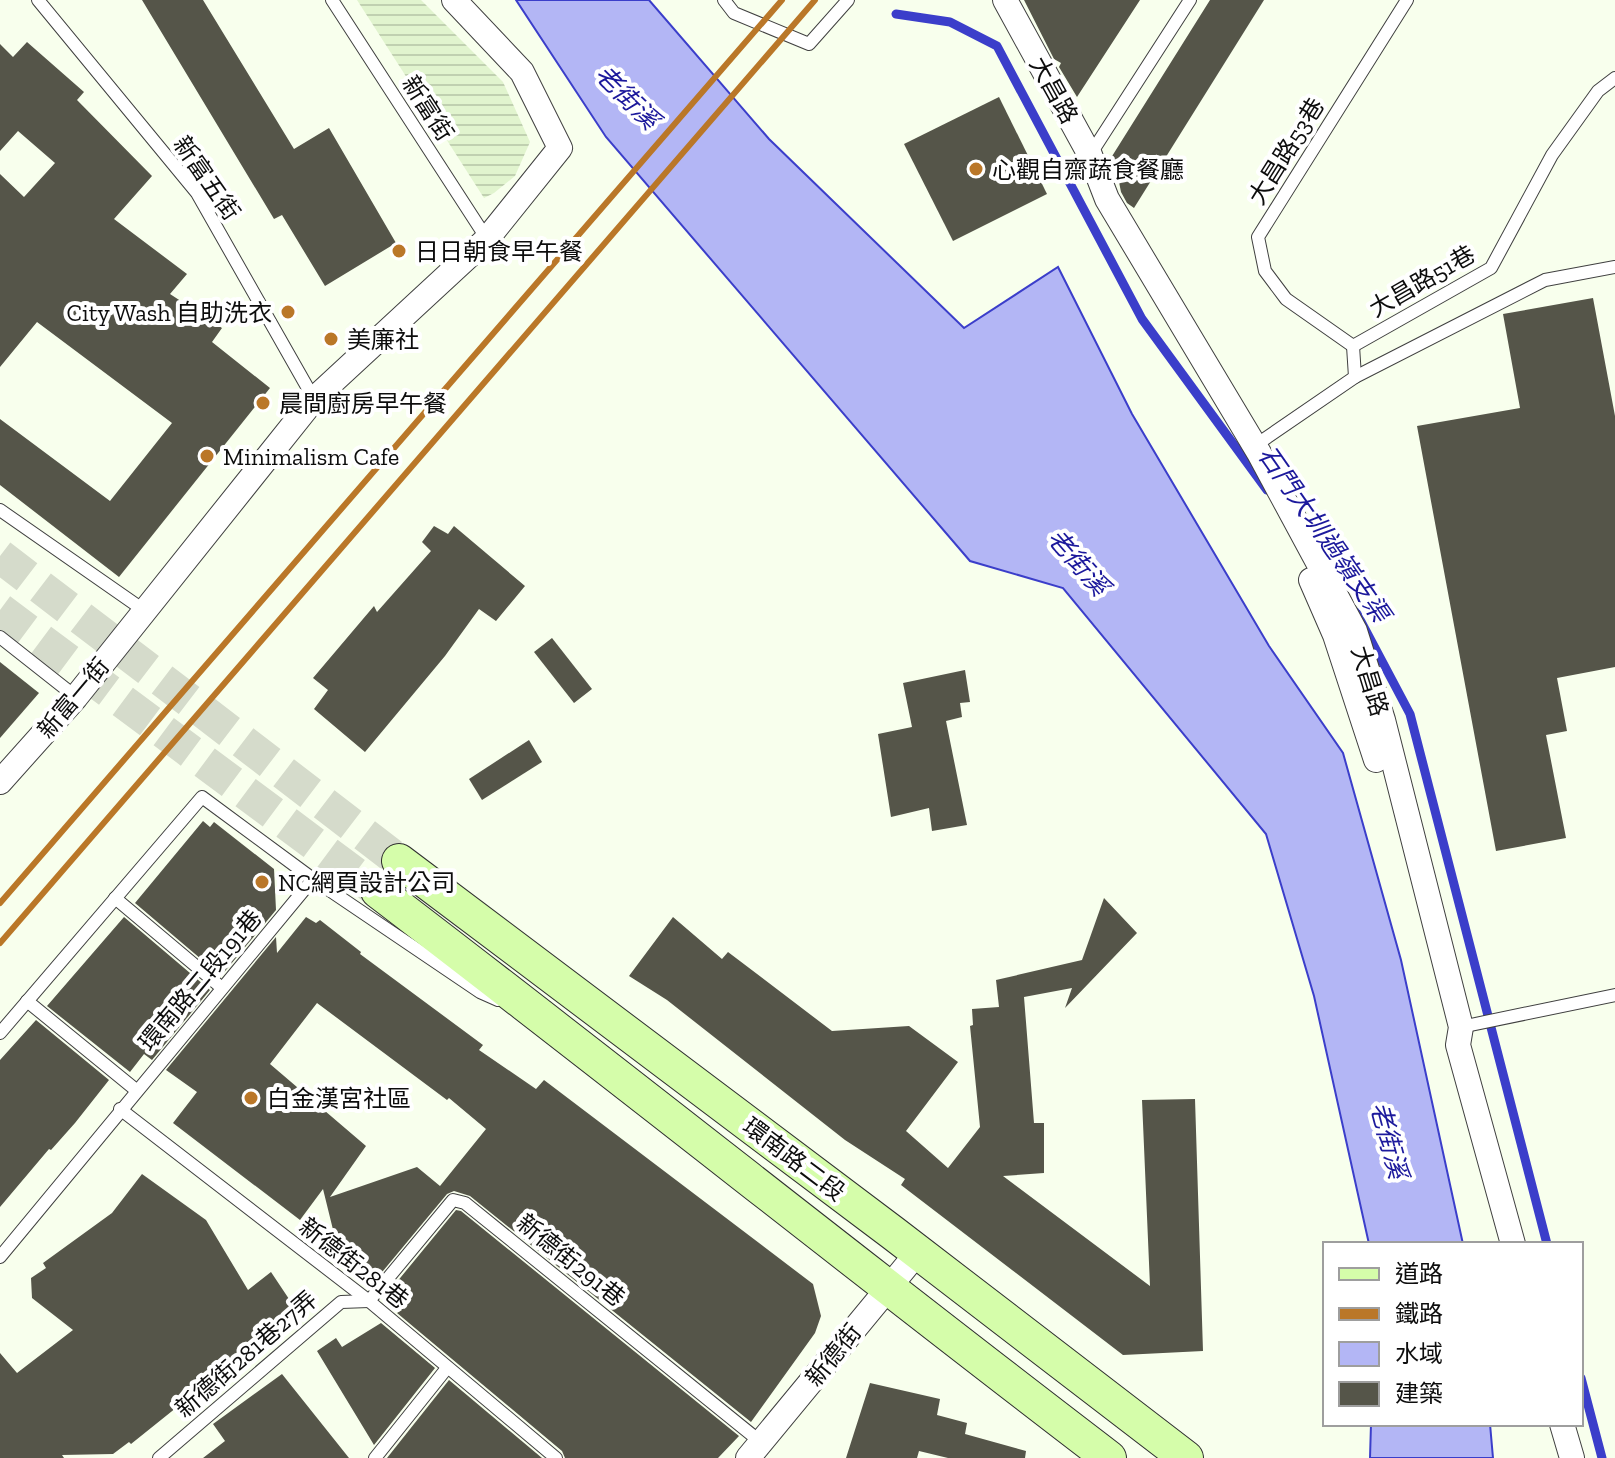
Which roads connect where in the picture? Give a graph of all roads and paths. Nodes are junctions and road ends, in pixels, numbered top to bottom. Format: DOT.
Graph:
graph roads {
  1 [pos="38,0"];
  2 [pos="332,0"];
  3 [pos="454,0"];
  4 [pos="724,0"];
  5 [pos="848,0"];
  6 [pos="1005,0"];
  7 [pos="1190,0"];
  8 [pos="1407,0"];
  9 [pos="1615,78"];
  10 [pos="1090,155"];
  11 [pos="487,239"];
  12 [pos="1615,267"];
  13 [pos="1353,346"];
  14 [pos="1355,377"];
  15 [pos="314,399"];
  16 [pos="1253,447"];
  17 [pos="0,510"];
  18 [pos="145,611"];
  19 [pos="0,637"];
  20 [pos="76,697"];
  21 [pos="0,782"];
  22 [pos="399,861"];
  23 [pos="313,879"];
  24 [pos="378,891"];
  25 [pos="115,898"];
  26 [pos="222,988"];
  27 [pos="1615,995"];
  28 [pos="578,997"];
  29 [pos="27,1001"];
  30 [pos="556,1026"];
  31 [pos="0,1033"];
  32 [pos="1460,1036"];
  33 [pos="136,1090"];
  34 [pos="120,1109"];
  35 [pos="1512,1242"];
  36 [pos="918,1252"];
  37 [pos="0,1257"];
  38 [pos="887,1288"];
  39 [pos="369,1301"];
  40 [pos="447,1368"];
  41 [pos="1563,1426"];
  42 [pos="755,1450"];
  43 [pos="159,1458"];
  44 [pos="375,1458"];
  45 [pos="556,1458"];
  46 [pos="1109,1458"];
  47 [pos="1186,1458"];
  48 [pos="1572,1458"];
  1 -- 15 [label="lane, 新富五街"];
  2 -- 11 [label="lane, 新富街"];
  3 -- 11 [label="street, 新富一街"];
  4 -- 5 [label="lane"];
  6 -- 10 [label="street, 大昌路"];
  7 -- 10 [label="lane"];
  8 -- 13 [label="lane, 大昌路53巷"];
  9 -- 13 [label="lane, 大昌路51巷"];
  10 -- 16 [label="street, 大昌路"];
  11 -- 15 [label="street, 新富一街"];
  12 -- 14 [label="lane"];
  13 -- 14 [label="lane, 大昌路51巷"];
  14 -- 16 [label="lane"];
  15 -- 18 [label="street, 新富一街"];
  16 -- 32 [label="street, 大昌路"];
  17 -- 18 [label="lane"];
  18 -- 20 [label="street, 新富一街"];
  19 -- 20 [label="lane"];
  20 -- 21 [label="street, 新富一街"];
  22 -- 28 [label="main road, 環南路二段"];
  23 -- 25 [label="lane"];
  23 -- 26 [label="lane, 環南路二段191巷"];
  23 -- 30 [label="lane"];
  24 -- 30 [label="main road, 環南路二段"];
  25 -- 26 [label="lane"];
  25 -- 29 [label="lane"];
  26 -- 33 [label="lane, 環南路二段191巷"];
  27 -- 32 [label="lane"];
  28 -- 30 [label="main road"];
  28 -- 36 [label="main road, 環南路二段"];
  29 -- 31 [label="lane"];
  29 -- 33 [label="lane"];
  30 -- 38 [label="main road, 環南路二段"];
  32 -- 35 [label="street"];
  33 -- 34 [label="lane, 環南路二段191巷"];
  34 -- 37 [label="lane, 環南路二段191巷"];
  34 -- 39 [label="lane, 新德街281巷"];
  36 -- 38 [label="street, 新德街"];
  36 -- 47 [label="main road, 環南路二段"];
  38 -- 42 [label="street, 新德街"];
  38 -- 46 [label="main road, 環南路二段"];
  39 -- 40 [label="lane, 新德街281巷"];
  39 -- 42 [label="lane, 新德街291巷"];
  39 -- 43 [label="lane, 新德街281巷27弄"];
  40 -- 44 [label="lane"];
  40 -- 45 [label="lane, 新德街281巷"];
  41 -- 48 [label="street"];
}
